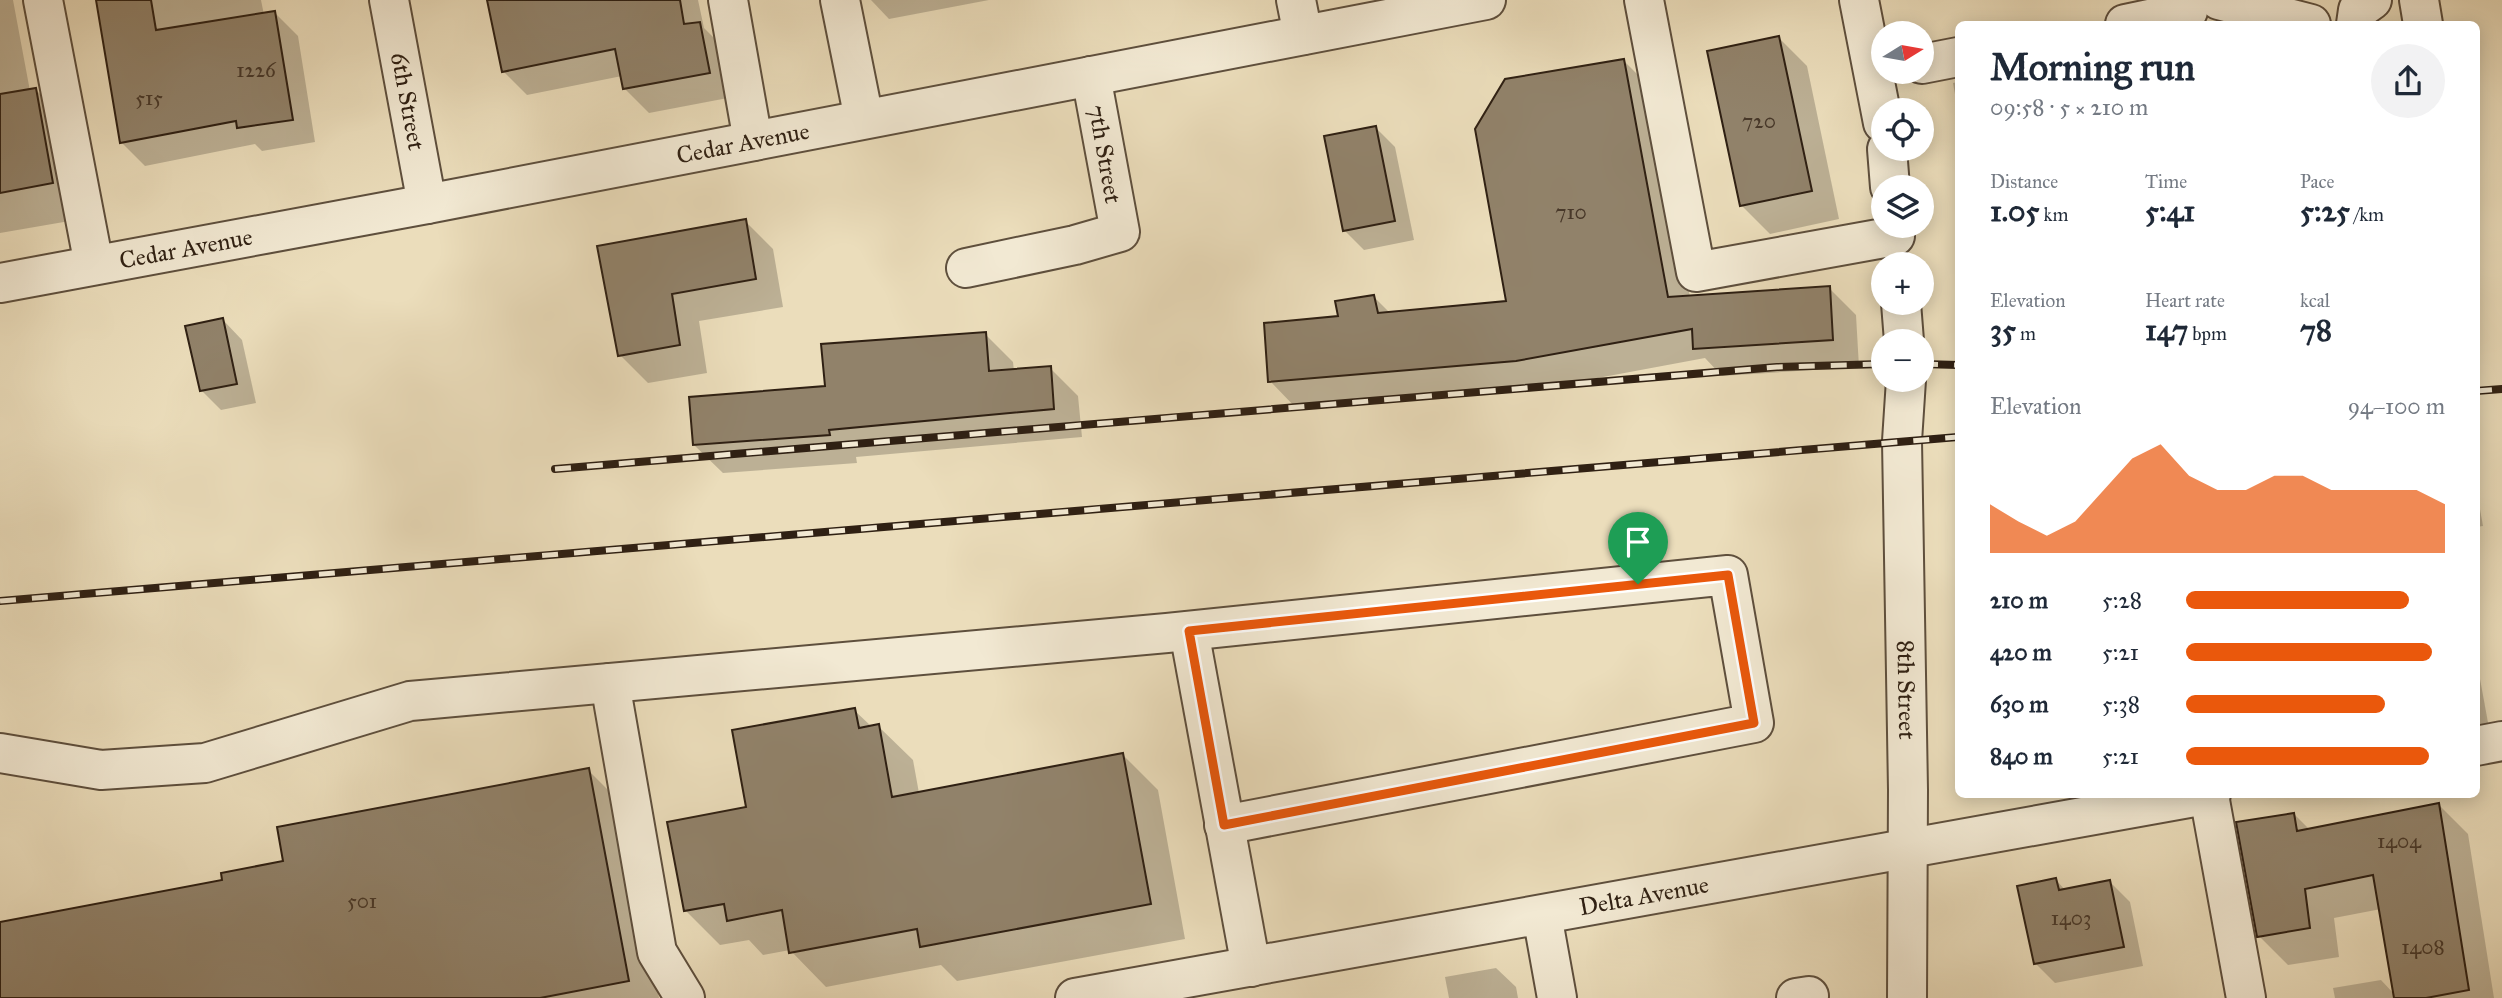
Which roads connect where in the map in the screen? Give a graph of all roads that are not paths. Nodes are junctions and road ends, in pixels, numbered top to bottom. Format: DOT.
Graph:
graph roads {
  1 [pos="43,0"];
  2 [pos="389,0"];
  3 [pos="728,0"];
  4 [pos="840,0"];
  5 [pos="1486,0"];
  6 [pos="1644,0"];
  7 [pos="1858,0"];
  8 [pos="2190,0"];
  9 [pos="2218,0"];
  10 [pos="2372,0"];
  11 [pos="2419,0"];
  12 [pos="1299,18"];
  13 [pos="2140,21"];
  14 [pos="2299,21"];
  15 [pos="2356,21"];
  16 [pos="2422,21"];
  17 [pos="1871,40"];
  18 [pos="1955,58"];
  19 [pos="1934,62"];
  20 [pos="1091,76"];
  21 [pos="864,120"];
  22 [pos="753,141"];
  23 [pos="427,204"];
  24 [pos="1895,242"];
  25 [pos="93,265"];
  26 [pos="966,268"];
  27 [pos="0,282"];
  28 [pos="1905,392"];
  29 [pos="1189,631"];
  30 [pos="610,683"];
  31 [pos="2502,741"];
  32 [pos="2480,745"];
  33 [pos="0,753"];
  34 [pos="2194,798"];
  35 [pos="2211,798"];
  36 [pos="1224,825"];
  37 [pos="1908,850"];
  38 [pos="1542,915"];
  39 [pos="1251,967"];
  40 [pos="1201,987"];
  41 [pos="685,998"];
  42 [pos="1075,998"];
  43 [pos="1557,998"];
  44 [pos="1907,998"];
  45 [pos="2246,998"];
  1 -- 25 [label="street"];
  2 -- 23 [label="street, 6th Street"];
  3 -- 22 [label="street"];
  4 -- 21 [label="street"];
  5 -- 12 [label="street, Cedar Avenue"];
  6 -- 24 [label="street"];
  7 -- 17 [label="street"];
  8 -- 13 [label="street"];
  9 -- 14 [label="street"];
  10 -- 15 [label="street"];
  11 -- 16 [label="street"];
  12 -- 20 [label="street, Cedar Avenue"];
  18 -- 19 [label="street"];
  20 -- 21 [label="street, Cedar Avenue"];
  20 -- 26 [label="street, 7th Street"];
  21 -- 22 [label="street, Cedar Avenue"];
  22 -- 23 [label="street, Cedar Avenue"];
  23 -- 25 [label="street, Cedar Avenue"];
  25 -- 27 [label="street, Cedar Avenue"];
  28 -- 37 [label="street, 8th Street"];
  29 -- 30 [label="street"];
  29 -- 36 [label="street"];
  29 -- 36 [label="street"];
  30 -- 33 [label="street"];
  30 -- 41 [label="street"];
  31 -- 32 [label="street"];
  34 -- 37 [label="street, Delta Avenue"];
  35 -- 45 [label="street"];
  36 -- 39 [label="street"];
  37 -- 38 [label="street, Delta Avenue"];
  37 -- 44 [label="street, 8th Street"];
  38 -- 39 [label="street, Delta Avenue"];
  38 -- 43 [label="street"];
  39 -- 40 [label="street, Delta Avenue"];
  40 -- 42 [label="street, Delta Avenue"];
}
